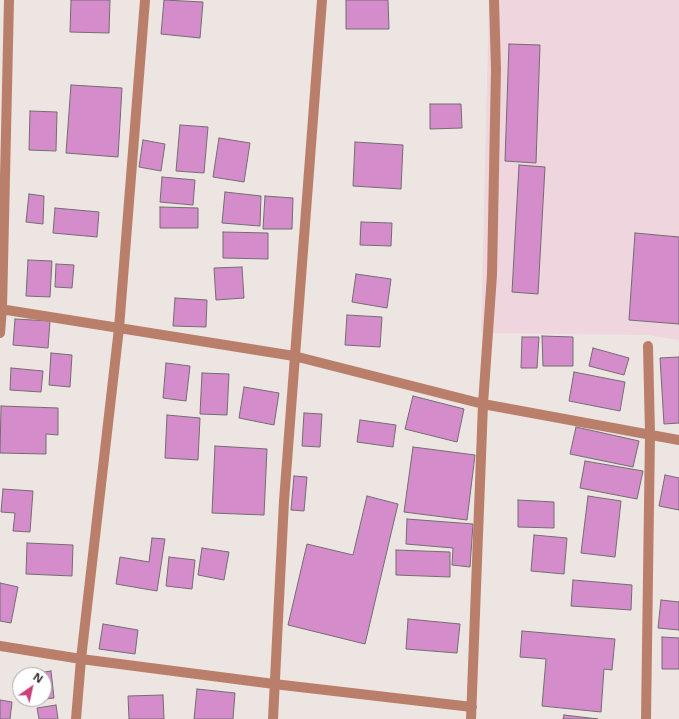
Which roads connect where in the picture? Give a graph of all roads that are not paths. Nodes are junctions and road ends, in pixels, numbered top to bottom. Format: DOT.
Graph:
graph roads {
  1 [pos="9,0"];
  2 [pos="145,0"];
  3 [pos="322,0"];
  4 [pos="494,0"];
  5 [pos="1,309"];
  6 [pos="119,328"];
  7 [pos="0,333"];
  8 [pos="648,346"];
  9 [pos="294,356"];
  10 [pos="482,404"];
  11 [pos="650,434"];
  12 [pos="679,440"];
  13 [pos="0,646"];
  14 [pos="81,659"];
  15 [pos="274,684"];
  16 [pos="472,706"];
  17 [pos="76,719"];
  18 [pos="273,719"];
  19 [pos="471,719"];
  20 [pos="646,719"];
  1 -- 5 [label="street"];
  2 -- 6 [label="street"];
  3 -- 9 [label="street"];
  4 -- 10 [label="street"];
  5 -- 6 [label="street"];
  5 -- 7 [label="street"];
  6 -- 9 [label="street"];
  6 -- 14 [label="street"];
  8 -- 11 [label="street"];
  9 -- 10 [label="street"];
  9 -- 15 [label="street"];
  10 -- 11 [label="street"];
  10 -- 16 [label="street"];
  11 -- 12 [label="street"];
  11 -- 20 [label="street"];
  13 -- 14 [label="street"];
  14 -- 15 [label="street"];
  14 -- 17 [label="street"];
  15 -- 16 [label="street"];
  15 -- 18 [label="street"];
  16 -- 19 [label="street"];
}
